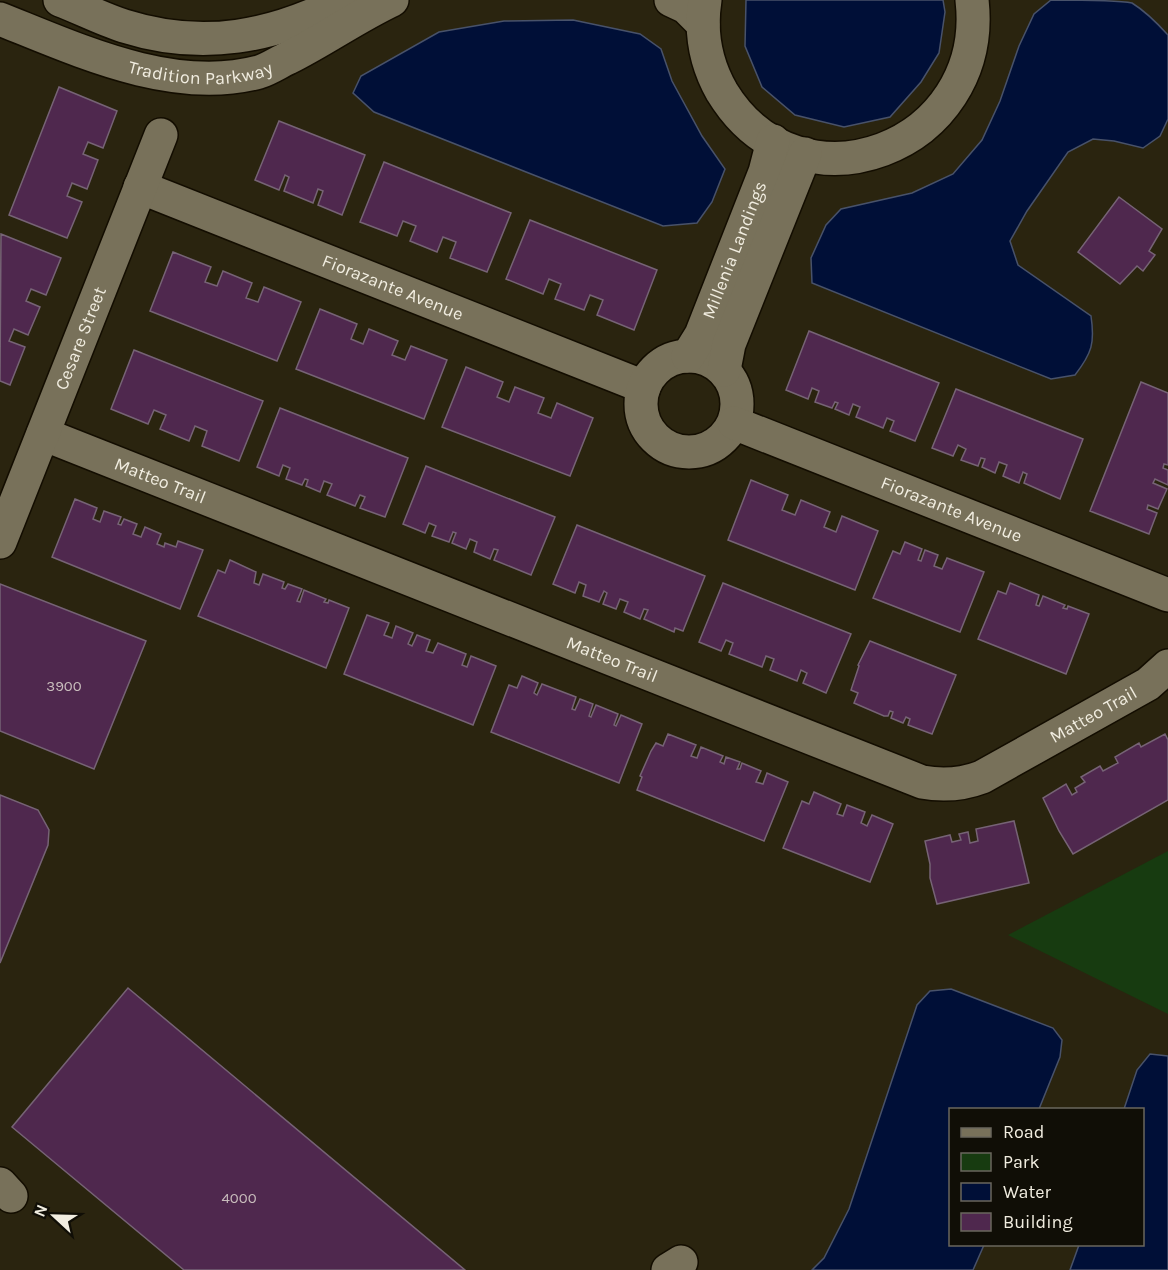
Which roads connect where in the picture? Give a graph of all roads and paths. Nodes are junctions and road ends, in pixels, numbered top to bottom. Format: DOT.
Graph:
graph roads {
  1 [pos="60,0"];
  2 [pos="345,0"];
  3 [pos="392,0"];
  4 [pos="671,0"];
  5 [pos="972,0"];
  6 [pos="704,12"];
  7 [pos="0,19"];
  8 [pos="161,135"];
  9 [pos="773,141"];
  10 [pos="805,154"];
  11 [pos="140,187"];
  12 [pos="738,280"];
  13 [pos="688,356"];
  14 [pos="724,370"];
  15 [pos="644,387"];
  16 [pos="735,423"];
  17 [pos="43,434"];
  18 [pos="0,542"];
  19 [pos="1168,595"];
  20 [pos="1168,666"];
  1 -- 2 [label="street, Tradition Parkway"];
  3 -- 7 [label="street, Tradition Parkway"];
  4 -- 6 [label="street"];
  5 -- 10 [label="street"];
  6 -- 9 [label="street"];
  8 -- 11 [label="street, Cesare Street"];
  9 -- 10 [label="street"];
  9 -- 12 [label="street, Millenia Landings"];
  10 -- 12 [label="street, Millenia Landings"];
  11 -- 15 [label="street, Fiorazante Avenue"];
  11 -- 17 [label="street, Cesare Street"];
  12 -- 13 [label="street, Millenia Landings"];
  12 -- 14 [label="street, Millenia Landings"];
  13 -- 14 [label="street"];
  13 -- 15 [label="street"];
  14 -- 16 [label="street"];
  15 -- 16 [label="street"];
  16 -- 19 [label="street, Fiorazante Avenue"];
  17 -- 18 [label="street, Cesare Street"];
  17 -- 20 [label="street, Matteo Trail"];
}
